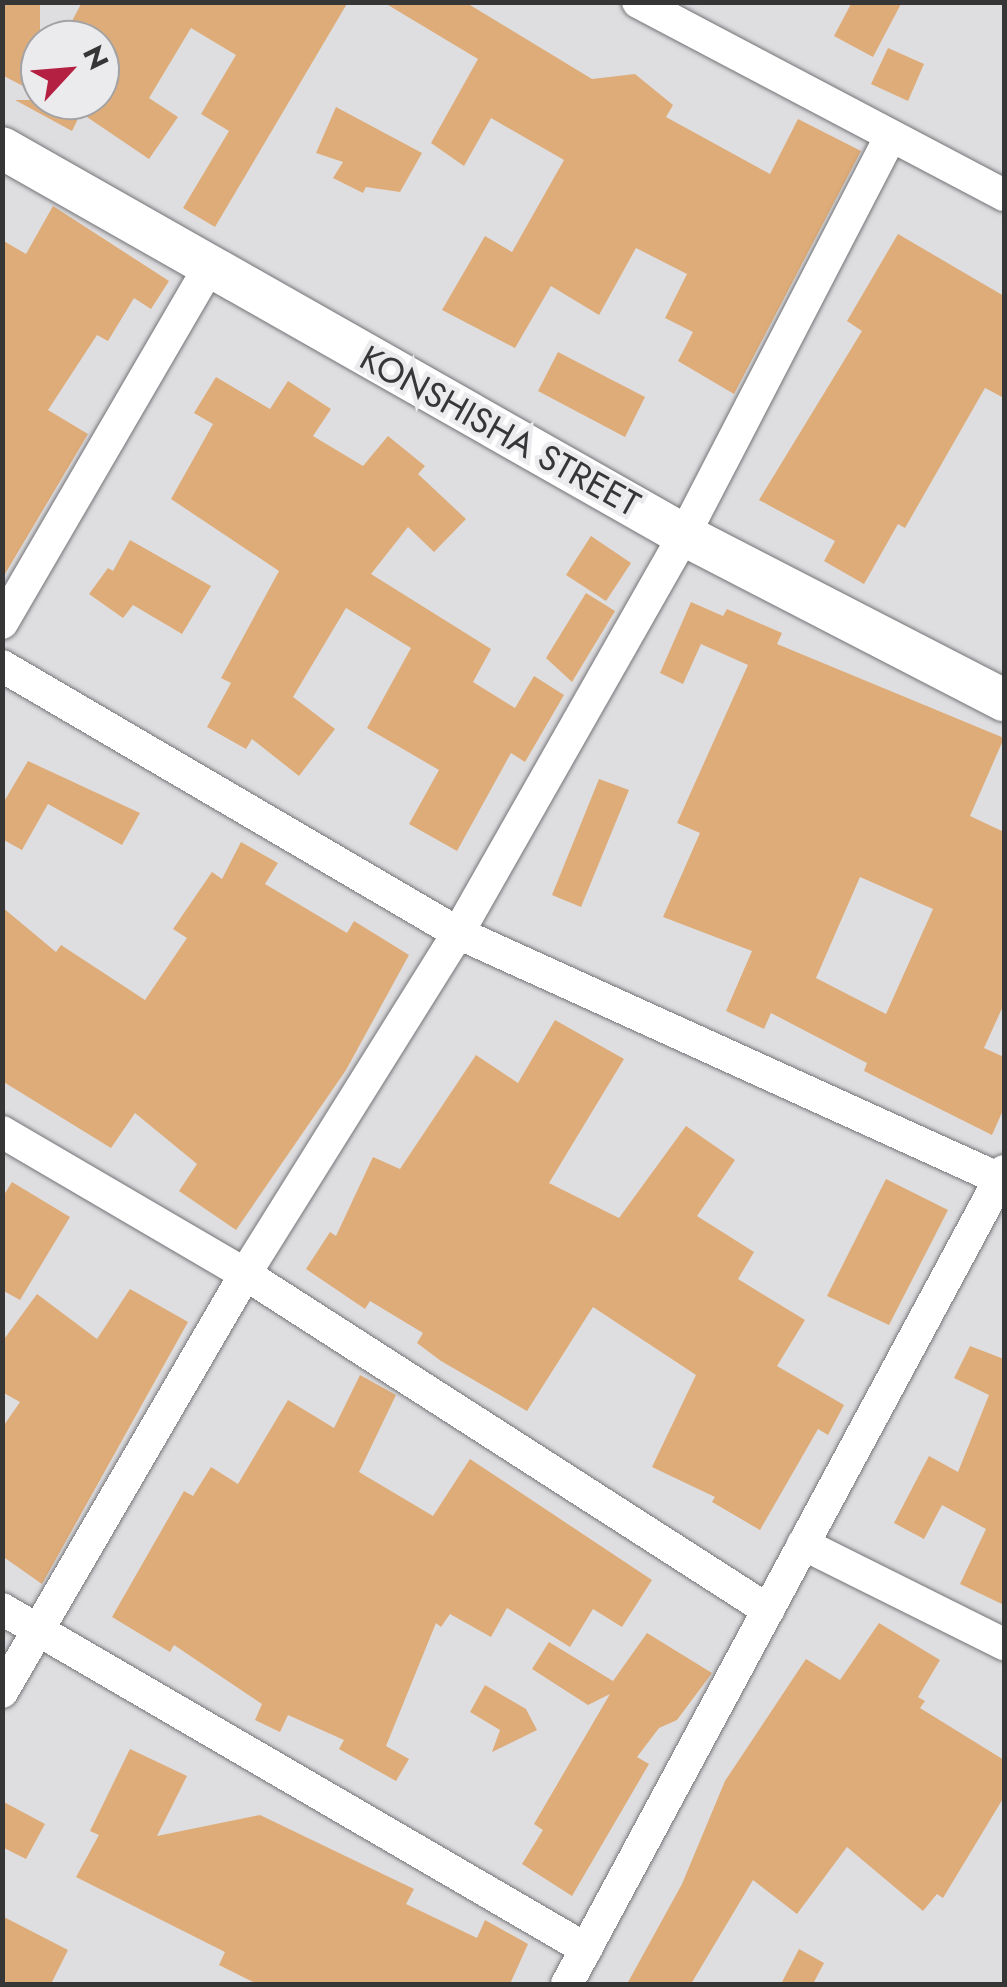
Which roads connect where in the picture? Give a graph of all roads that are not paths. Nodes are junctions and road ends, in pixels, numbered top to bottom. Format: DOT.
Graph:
graph roads {
  1 [pos="638,2"];
  2 [pos="890,138"];
  3 [pos="2,148"];
  4 [pos="1004,195"];
  5 [pos="209,268"];
  6 [pos="684,535"];
  7 [pos="2,624"];
  8 [pos="2,666"];
  9 [pos="1004,700"];
  10 [pos="458,933"];
  11 [pos="2,1132"];
  12 [pos="1003,1177"];
  13 [pos="245,1274"];
  14 [pos="804,1544"];
  15 [pos="2,1609"];
  16 [pos="768,1610"];
  17 [pos="39,1630"];
  18 [pos="1004,1644"];
  19 [pos="2,1692"];
  20 [pos="586,1948"];
  21 [pos="567,1984"];
  1 -- 2 [label="street"];
  2 -- 4 [label="street"];
  2 -- 6 [label="street"];
  3 -- 5 [label="street, KONSHISHA STREET"];
  5 -- 6 [label="street, KONSHISHA STREET"];
  5 -- 7 [label="street"];
  6 -- 9 [label="street, KONSHISHA STREET"];
  6 -- 10 [label="street"];
  8 -- 10 [label="street"];
  10 -- 12 [label="street"];
  10 -- 13 [label="street"];
  11 -- 13 [label="street"];
  12 -- 14 [label="street"];
  13 -- 16 [label="street"];
  13 -- 17 [label="street"];
  14 -- 16 [label="street"];
  14 -- 18 [label="street"];
  15 -- 17 [label="street"];
  16 -- 20 [label="street"];
  17 -- 19 [label="street"];
  17 -- 20 [label="street"];
  20 -- 21 [label="street"];
}
